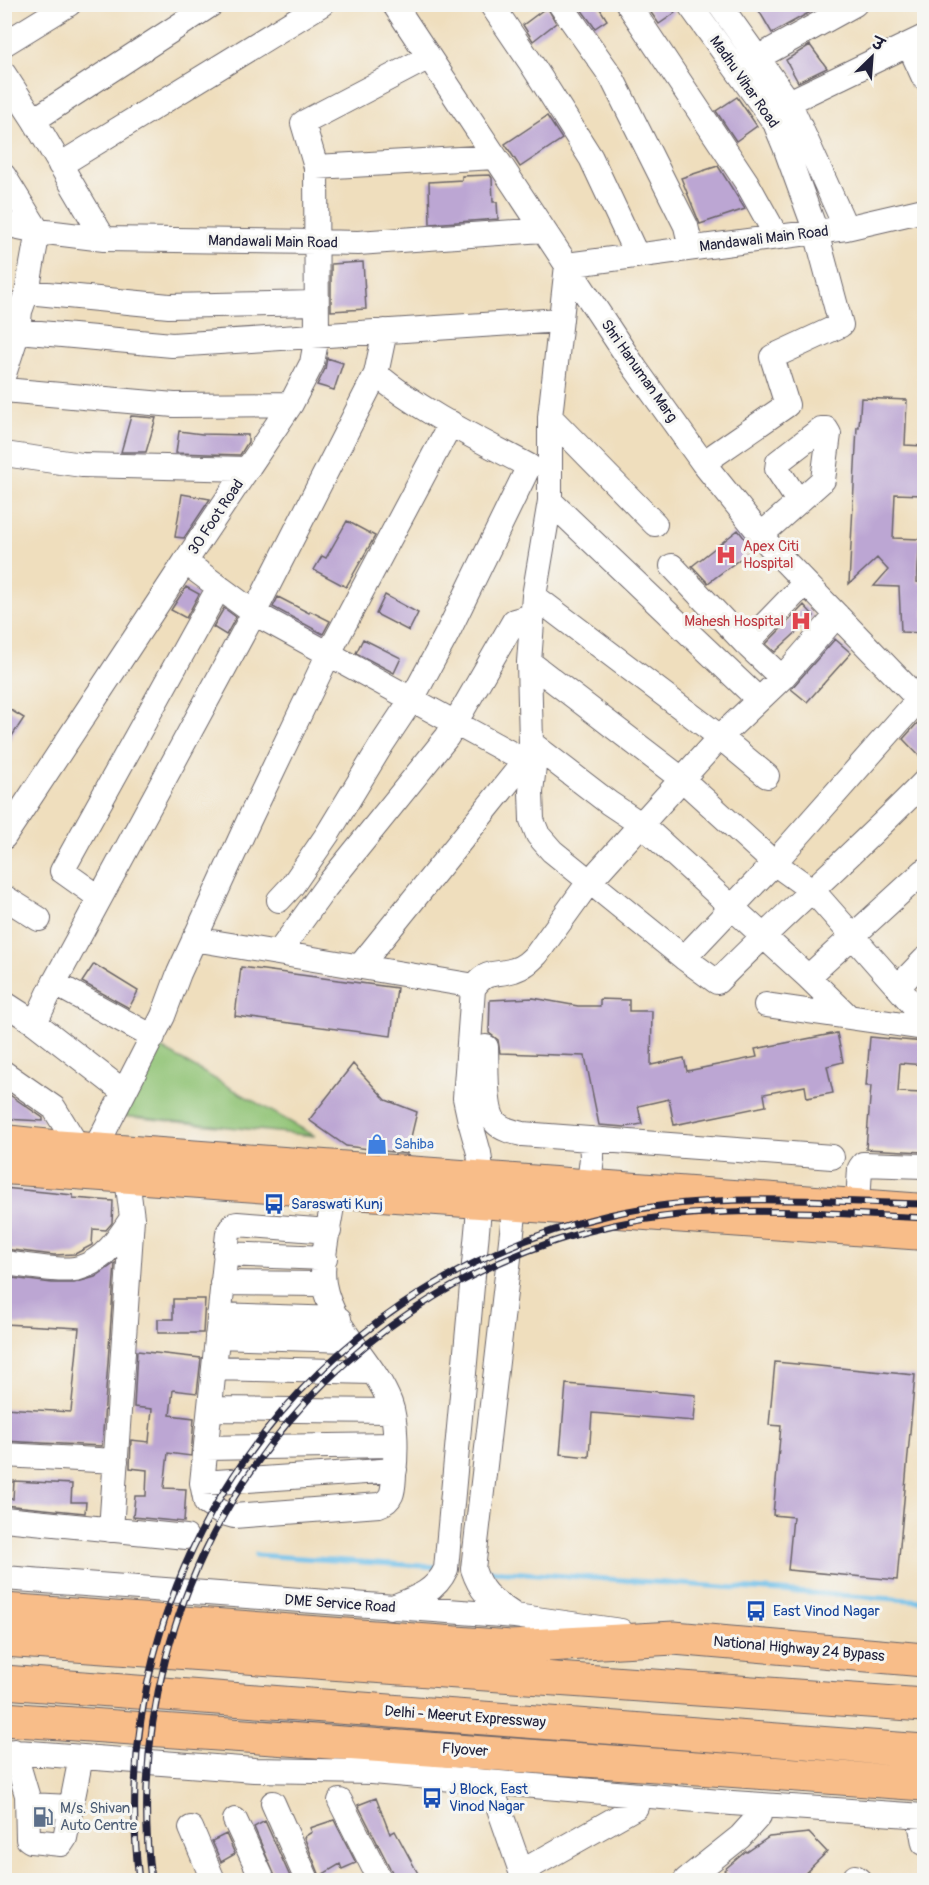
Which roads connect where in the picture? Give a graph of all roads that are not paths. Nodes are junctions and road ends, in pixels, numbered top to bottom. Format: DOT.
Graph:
graph roads {
  1 [pos="69,4"];
  2 [pos="213,4"];
  3 [pos="322,4"];
  4 [pos="394,4"];
  5 [pos="490,4"];
  6 [pos="560,4"];
  7 [pos="628,4"];
  8 [pos="689,4"];
  9 [pos="719,4"];
  10 [pos="855,4"];
  11 [pos="917,41"];
  12 [pos="4,44"];
  13 [pos="429,57"];
  14 [pos="757,58"];
  15 [pos="4,74"];
  16 [pos="740,76"];
  17 [pos="924,78"];
  18 [pos="789,102"];
  19 [pos="34,120"];
  20 [pos="495,157"];
  21 [pos="60,165"];
  22 [pos="316,167"];
  23 [pos="4,176"];
  24 [pos="924,210"];
  25 [pos="4,224"];
  26 [pos="846,228"];
  27 [pos="543,230"];
  28 [pos="38,231"];
  29 [pos="816,232"];
  30 [pos="777,237"];
  31 [pos="104,240"];
  32 [pos="315,242"];
  33 [pos="691,248"];
  34 [pos="637,256"];
  35 [pos="567,265"];
  36 [pos="316,303"];
  37 [pos="17,310"];
  38 [pos="561,320"];
  39 [pos="385,331"];
  40 [pos="317,336"];
  41 [pos="376,374"];
  42 [pos="5,375"];
  43 [pos="291,404"];
  44 [pos="550,417"];
  45 [pos="451,423"];
  46 [pos="4,454"];
  47 [pos="703,463"];
  48 [pos="539,468"];
  49 [pos="248,469"];
  50 [pos="550,501"];
  51 [pos="798,501"];
  52 [pos="655,524"];
  53 [pos="761,535"];
  54 [pos="185,562"];
  55 [pos="672,566"];
  56 [pos="805,583"];
  57 [pos="219,587"];
  58 [pos="533,606"];
  59 [pos="254,613"];
  60 [pos="837,615"];
  61 [pos="746,644"];
  62 [pos="329,653"];
  63 [pos="529,662"];
  64 [pos="782,678"];
  65 [pos="412,699"];
  66 [pos="758,699"];
  67 [pos="922,702"];
  68 [pos="456,723"];
  69 [pos="720,737"];
  70 [pos="530,757"];
  71 [pos="767,776"];
  72 [pos="683,780"];
  73 [pos="924,782"];
  74 [pos="642,825"];
  75 [pos="4,837"];
  76 [pos="774,863"];
  77 [pos="924,871"];
  78 [pos="590,882"];
  79 [pos="813,891"];
  80 [pos="4,897"];
  81 [pos="100,898"];
  82 [pos="279,900"];
  83 [pos="731,907"];
  84 [pos="39,919"];
  85 [pos="762,936"];
  86 [pos="854,938"];
  87 [pos="194,939"];
  88 [pos="279,952"];
  89 [pos="684,958"];
  90 [pos="924,960"];
  91 [pos="360,966"];
  92 [pos="808,977"];
  93 [pos="54,983"];
  94 [pos="475,986"];
  95 [pos="898,987"];
  96 [pos="4,1003"];
  97 [pos="766,1005"];
  98 [pos="849,1017"];
  99 [pos="924,1017"];
  100 [pos="35,1023"];
  101 [pos="924,1028"];
  102 [pos="153,1037"];
  103 [pos="486,1047"];
  104 [pos="4,1072"];
  105 [pos="124,1092"];
  106 [pos="591,1139"];
  107 [pos="4,1140"];
  108 [pos="86,1148"];
  109 [pos="832,1157"];
  110 [pos="924,1166"];
  111 [pos="4,1169"];
  112 [pos="127,1178"];
  113 [pos="589,1184"];
  114 [pos="481,1190"];
  115 [pos="513,1192"];
  116 [pos="334,1193"];
  117 [pos="858,1204"];
  118 [pos="924,1209"];
  119 [pos="132,1218"];
  120 [pos="329,1231"];
  121 [pos="924,1235"];
  122 [pos="225,1254"];
  123 [pos="325,1258"];
  124 [pos="4,1263"];
  125 [pos="222,1283"];
  126 [pos="324,1284"];
  127 [pos="218,1325"];
  128 [pos="344,1330"];
  129 [pos="214,1368"];
  130 [pos="371,1372"];
  131 [pos="210,1409"];
  132 [pos="392,1411"];
  133 [pos="394,1445"];
  134 [pos="206,1448"];
  135 [pos="4,1455"];
  136 [pos="116,1461"];
  137 [pos="395,1470"];
  138 [pos="202,1483"];
  139 [pos="4,1519"];
  140 [pos="111,1530"];
  141 [pos="186,1537"];
  142 [pos="4,1578"];
  143 [pos="390,1608"];
  144 [pos="4,1610"];
  145 [pos="515,1616"];
  146 [pos="674,1638"];
  147 [pos="4,1640"];
  148 [pos="924,1660"];
  149 [pos="4,1683"];
  150 [pos="924,1705"];
  151 [pos="4,1719"];
  152 [pos="924,1752"];
  153 [pos="372,1758"];
  154 [pos="10,1759"];
  155 [pos="80,1763"];
  156 [pos="924,1784"];
  157 [pos="495,1797"];
  158 [pos="340,1801"];
  159 [pos="273,1803"];
  160 [pos="636,1807"];
  161 [pos="759,1815"];
  162 [pos="28,1816"];
  163 [pos="69,1818"];
  164 [pos="235,1820"];
  165 [pos="191,1828"];
  166 [pos="924,1828"];
  167 [pos="713,1872"];
  168 [pos="522,1876"];
  169 [pos="213,1881"];
  170 [pos="263,1881"];
  171 [pos="307,1881"];
  172 [pos="380,1881"];
  173 [pos="687,1881"];
  1 -- 12 [label="street"];
  2 -- 19 [label="street"];
  3 -- 21 [label="street"];
  4 -- 13 [label="street, Shri Hanuman Marg"];
  5 -- 34 [label="street"];
  6 -- 33 [label="street"];
  7 -- 30 [label="street"];
  8 -- 16 [label="street, Madhu Vihar Road"];
  9 -- 14 [label="street, Madhu Vihar Road"];
  10 -- 14 [label="street"];
  11 -- 17 [label="street"];
  11 -- 18 [label="street"];
  13 -- 20 [label="street, Shri Hanuman Marg"];
  13 -- 22 [label="street, 30 Foot Road"];
  14 -- 16 [label="street"];
  14 -- 18 [label="street, Madhu Vihar Road"];
  15 -- 19 [label="street"];
  16 -- 29 [label="street, Madhu Vihar Road"];
  18 -- 26 [label="street, Madhu Vihar Road"];
  19 -- 21 [label="street"];
  20 -- 22 [label="street"];
  20 -- 27 [label="street, Shri Hanuman Marg"];
  21 -- 31 [label="street"];
  22 -- 32 [label="street, 30 Foot Road"];
  23 -- 28 [label="street"];
  24 -- 26 [label="street, Mandawali Main Road"];
  25 -- 28 [label="street, Mandawali Main Road"];
  26 -- 29 [label="street, Mandawali Main Road"];
  27 -- 32 [label="street, Mandawali Main Road"];
  27 -- 35 [label="street, Shri Hanuman Marg"];
  28 -- 31 [label="street, Mandawali Main Road"];
  28 -- 37 [label="street"];
  29 -- 30 [label="street, Mandawali Main Road"];
  29 -- 47 [label="street, Madhu Vihar Road"];
  30 -- 33 [label="street, Mandawali Main Road"];
  31 -- 32 [label="street, Mandawali Main Road"];
  32 -- 36 [label="street, 30 Foot Road"];
  33 -- 34 [label="street, Mandawali Main Road"];
  34 -- 35 [label="street, Mandawali Main Road"];
  35 -- 38 [label="street"];
  35 -- 47 [label="street, Shri Hanuman Marg"];
  36 -- 37 [label="street"];
  36 -- 40 [label="street, 30 Foot Road"];
  37 -- 40 [label="street"];
  37 -- 42 [label="street"];
  38 -- 39 [label="street"];
  38 -- 44 [label="street"];
  39 -- 40 [label="street"];
  39 -- 41 [label="street"];
  40 -- 43 [label="street, 30 Foot Road"];
  41 -- 45 [label="street"];
  41 -- 59 [label="street"];
  42 -- 43 [label="street"];
  43 -- 49 [label="street, 30 Foot Road"];
  44 -- 48 [label="street"];
  44 -- 52 [label="street"];
  45 -- 48 [label="street"];
  45 -- 62 [label="street"];
  46 -- 49 [label="street"];
  47 -- 53 [label="street, Shri Hanuman Marg"];
  48 -- 50 [label="street"];
  48 -- 65 [label="street"];
  49 -- 54 [label="street, 30 Foot Road"];
  50 -- 58 [label="street"];
  50 -- 66 [label="street"];
  51 -- 53 [label="street"];
  53 -- 56 [label="street, Shri Hanuman Marg"];
  54 -- 57 [label="street, 30 Foot Road"];
  54 -- 75 [label="street"];
  55 -- 61 [label="street"];
  56 -- 60 [label="street, Shri Hanuman Marg"];
  56 -- 61 [label="street"];
  57 -- 59 [label="street, 30 Foot Road"];
  57 -- 81 [label="street"];
  58 -- 63 [label="street"];
  58 -- 68 [label="street"];
  58 -- 69 [label="street"];
  59 -- 62 [label="street, 30 Foot Road"];
  59 -- 81 [label="street"];
  60 -- 64 [label="street"];
  60 -- 67 [label="street, Shri Hanuman Marg"];
  61 -- 64 [label="street"];
  62 -- 65 [label="street, 30 Foot Road"];
  62 -- 87 [label="street"];
  63 -- 70 [label="street"];
  63 -- 72 [label="street"];
  64 -- 66 [label="street"];
  65 -- 68 [label="street, 30 Foot Road"];
  65 -- 82 [label="street"];
  66 -- 69 [label="street"];
  67 -- 76 [label="street"];
  68 -- 70 [label="street, 30 Foot Road"];
  68 -- 88 [label="street"];
  69 -- 71 [label="street"];
  69 -- 72 [label="street"];
  70 -- 74 [label="street, 30 Foot Road"];
  70 -- 78 [label="street"];
  70 -- 91 [label="street"];
  72 -- 74 [label="street"];
  72 -- 76 [label="street"];
  73 -- 79 [label="street"];
  74 -- 78 [label="street"];
  74 -- 83 [label="street, 30 Foot Road"];
  76 -- 79 [label="street"];
  76 -- 83 [label="street"];
  77 -- 86 [label="street"];
  78 -- 89 [label="street"];
  78 -- 94 [label="street"];
  79 -- 85 [label="street"];
  79 -- 86 [label="street"];
  80 -- 84 [label="street"];
  81 -- 93 [label="street"];
  83 -- 85 [label="street, 30 Foot Road"];
  83 -- 89 [label="street"];
  85 -- 89 [label="street"];
  85 -- 92 [label="street, 30 Foot Road"];
  86 -- 92 [label="street"];
  86 -- 95 [label="street"];
  87 -- 88 [label="street"];
  87 -- 102 [label="street"];
  88 -- 91 [label="street"];
  90 -- 95 [label="street"];
  91 -- 94 [label="street"];
  92 -- 98 [label="street, 30 Foot Road"];
  93 -- 100 [label="street"];
  93 -- 102 [label="street"];
  94 -- 114 [label="street"];
  95 -- 99 [label="street"];
  96 -- 100 [label="street"];
  97 -- 98 [label="street"];
  98 -- 101 [label="street"];
  100 -- 105 [label="street"];
  102 -- 105 [label="street"];
  103 -- 106 [label="street"];
  104 -- 108 [label="street"];
  105 -- 108 [label="street"];
  106 -- 109 [label="street"];
  106 -- 113 [label="street"];
  107 -- 108 [label="main road"];
  108 -- 114 [label="main road"];
  110 -- 117 [label="street"];
  111 -- 112 [label="main road"];
  112 -- 116 [label="main road"];
  112 -- 119 [label="street"];
  113 -- 115 [label="main road"];
  113 -- 117 [label="main road"];
  114 -- 115 [label="main road"];
  114 -- 116 [label="main road"];
  114 -- 143 [label="street"];
  115 -- 121 [label="main road"];
  115 -- 145 [label="street"];
  116 -- 120 [label="street"];
  117 -- 118 [label="main road"];
  119 -- 124 [label="street"];
  119 -- 136 [label="street"];
  120 -- 122 [label="street"];
  120 -- 123 [label="street"];
  122 -- 123 [label="street"];
  122 -- 125 [label="street"];
  123 -- 126 [label="street"];
  125 -- 126 [label="street"];
  125 -- 127 [label="street"];
  126 -- 128 [label="street"];
  127 -- 128 [label="street"];
  127 -- 129 [label="street"];
  128 -- 130 [label="street"];
  129 -- 130 [label="street"];
  129 -- 131 [label="street"];
  130 -- 132 [label="street"];
  131 -- 132 [label="street"];
  131 -- 134 [label="street"];
  132 -- 133 [label="street"];
  133 -- 134 [label="street"];
  133 -- 137 [label="street"];
  134 -- 138 [label="street"];
  135 -- 136 [label="street"];
  136 -- 140 [label="street"];
  137 -- 138 [label="street"];
  137 -- 138 [label="street"];
  139 -- 140 [label="street"];
  140 -- 141 [label="street"];
  142 -- 143 [label="street, DME Service Road"];
  143 -- 145 [label="street, DME Service Road"];
  144 -- 146 [label="highway"];
  145 -- 146 [label="street, DME Service Road"];
  146 -- 148 [label="highway, National Highway 24 Bypass"];
  147 -- 150 [label="highway"];
  149 -- 152 [label="highway, Delhi - Meerut Expressway"];
  151 -- 153 [label="highway, Flyover"];
  153 -- 155 [label="street"];
  153 -- 156 [label="highway, Flyover"];
  153 -- 166 [label="street"];
  154 -- 155 [label="street"];
  154 -- 162 [label="street"];
  155 -- 157 [label="street"];
  155 -- 163 [label="street"];
  157 -- 160 [label="street"];
  157 -- 168 [label="street"];
  158 -- 172 [label="street"];
  159 -- 171 [label="street"];
  160 -- 161 [label="street"];
  160 -- 168 [label="street"];
  161 -- 166 [label="street"];
  161 -- 167 [label="street"];
  162 -- 163 [label="street"];
  162 -- 163 [label="street"];
  164 -- 170 [label="street"];
  165 -- 169 [label="street"];
  167 -- 173 [label="street"];
}
